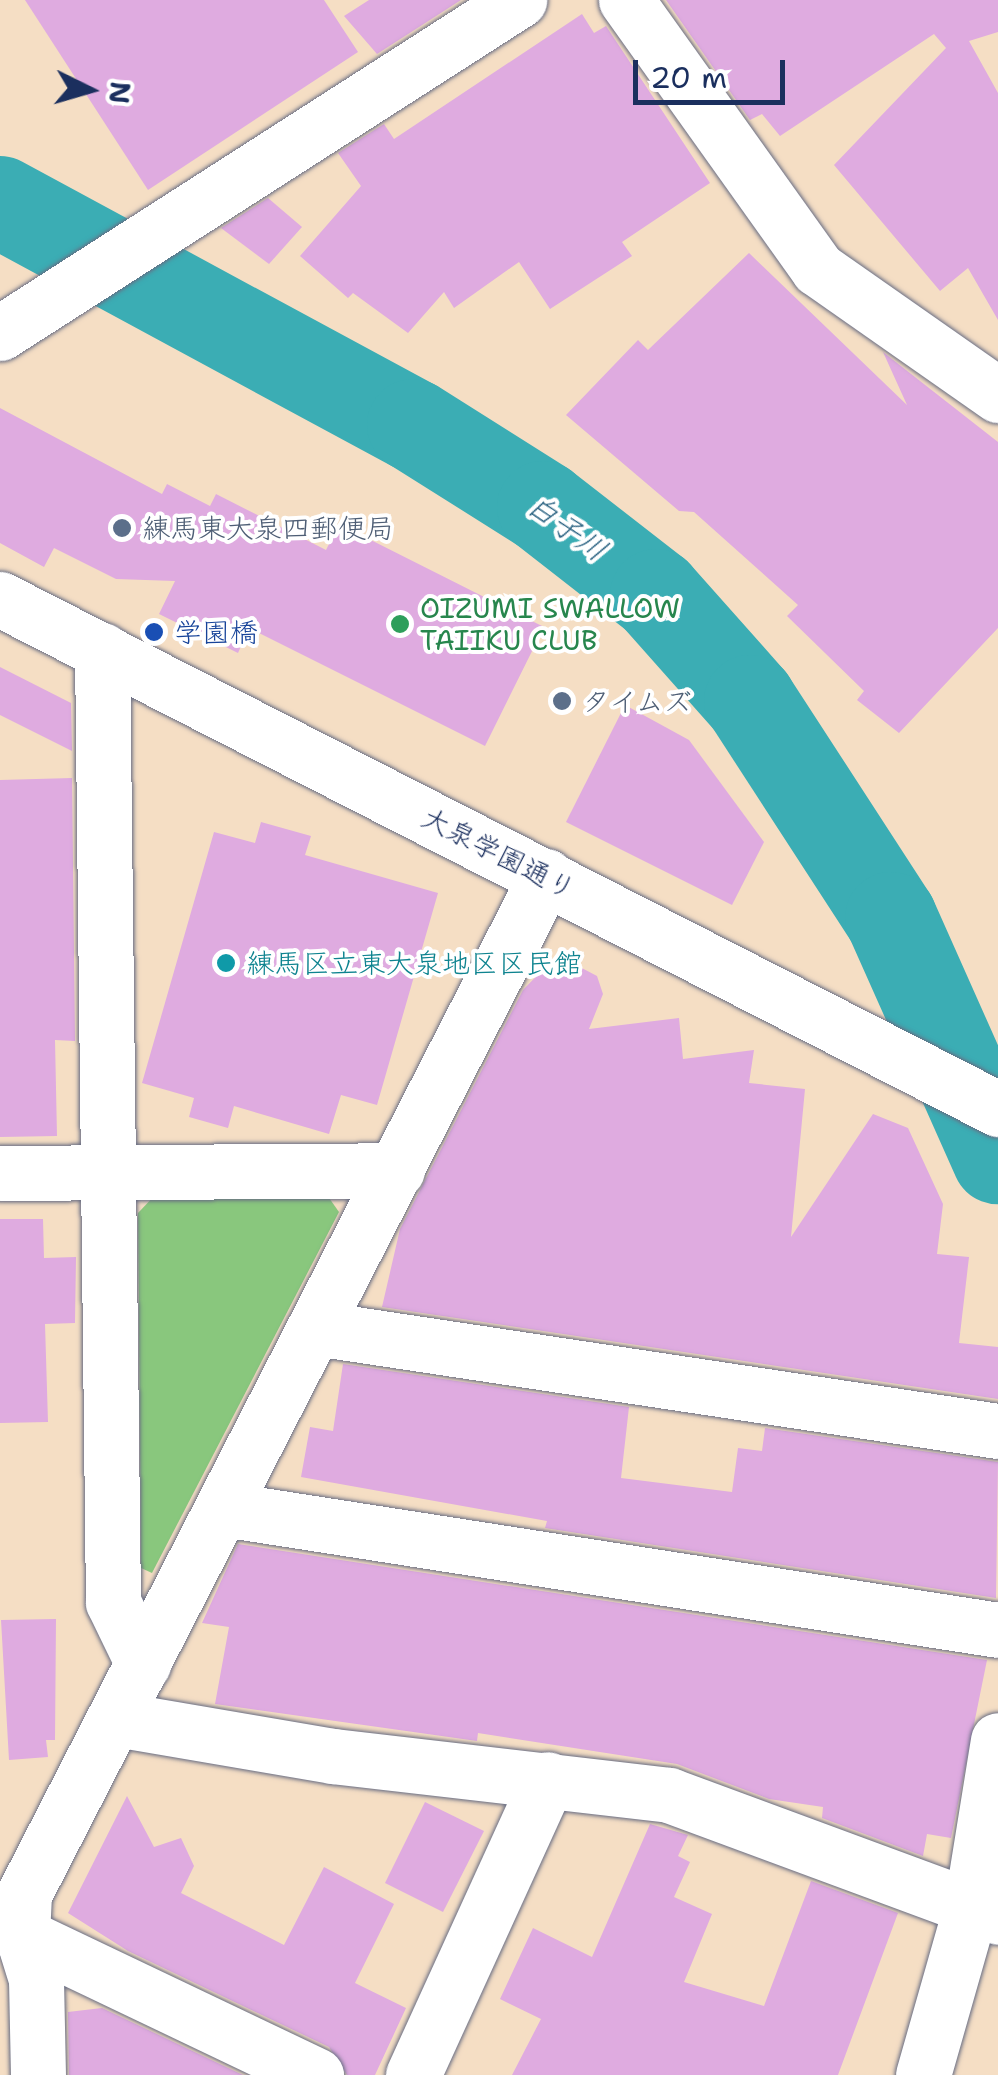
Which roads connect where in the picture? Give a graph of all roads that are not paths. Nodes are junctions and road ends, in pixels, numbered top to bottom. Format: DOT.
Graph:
graph roads {
  1 [pos="519,0"];
  2 [pos="626,0"];
  3 [pos="0,334"];
  4 [pos="998,395"];
  5 [pos="0,599"];
  6 [pos="102,650"];
  7 [pos="546,876"];
  8 [pos="998,1109"];
  9 [pos="398,1170"];
  10 [pos="109,1172"];
  11 [pos="0,1173"];
  12 [pos="315,1328"];
  13 [pos="998,1431"];
  14 [pos="223,1509"];
  15 [pos="998,1630"];
  16 [pos="143,1664"];
  17 [pos="116,1719"];
  18 [pos="998,1740"];
  19 [pos="548,1779"];
  20 [pos="984,1912"];
  21 [pos="11,1930"];
  22 [pos="38,2075"];
  23 [pos="316,2075"];
  24 [pos="412,2075"];
  25 [pos="923,2075"];
  1 -- 3 [label="street"];
  2 -- 4 [label="street"];
  5 -- 6 [label="street, 大泉学園通り"];
  6 -- 7 [label="street, 大泉学園通り"];
  6 -- 10 [label="street"];
  7 -- 8 [label="street, 大泉学園通り"];
  7 -- 9 [label="street"];
  9 -- 10 [label="street"];
  9 -- 12 [label="street"];
  10 -- 11 [label="street"];
  10 -- 16 [label="street"];
  12 -- 13 [label="street"];
  12 -- 14 [label="street"];
  14 -- 15 [label="street"];
  14 -- 16 [label="street"];
  16 -- 17 [label="street"];
  17 -- 19 [label="street"];
  17 -- 21 [label="street"];
  18 -- 20 [label="street"];
  19 -- 20 [label="street"];
  19 -- 24 [label="street"];
  20 -- 25 [label="street"];
  21 -- 22 [label="street"];
  21 -- 23 [label="street"];
}
